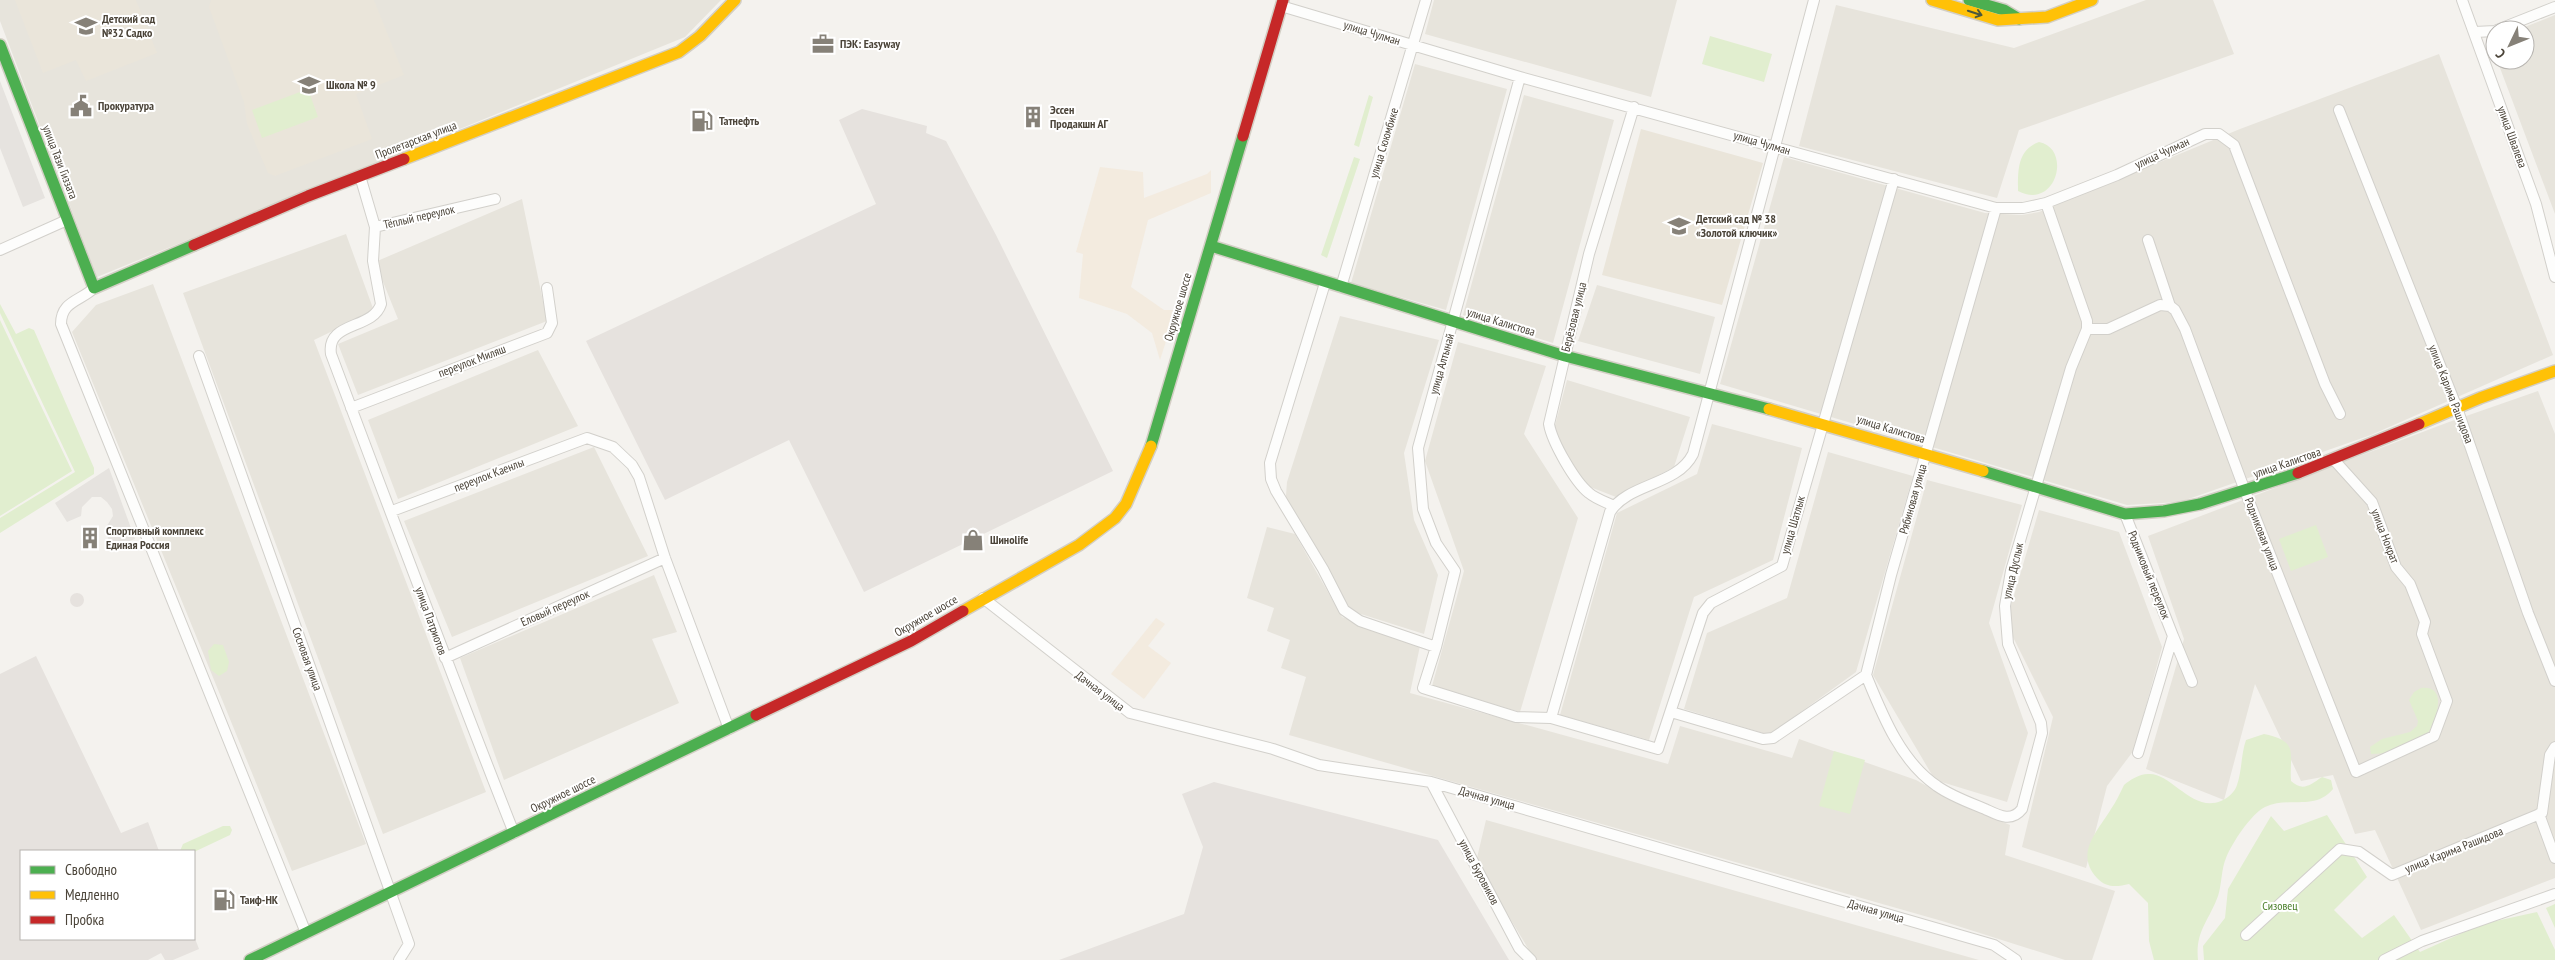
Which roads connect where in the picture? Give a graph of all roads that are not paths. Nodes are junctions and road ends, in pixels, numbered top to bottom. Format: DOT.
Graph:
graph roads {
  1 [pos="735,0"];
  2 [pos="1426,0"];
  3 [pos="1814,0"];
  4 [pos="1932,0"];
  5 [pos="1969,0"];
  6 [pos="2092,0"];
  7 [pos="2462,0"];
  8 [pos="1282,3"];
  9 [pos="2555,7"];
  10 [pos="2019,19"];
  11 [pos="2522,20"];
  12 [pos="2485,31"];
  13 [pos="2475,32"];
  14 [pos="0,44"];
  15 [pos="1413,45"];
  16 [pos="1520,77"];
  17 [pos="1634,107"];
  18 [pos="2339,110"];
  19 [pos="1774,147"];
  20 [pos="360,176"];
  21 [pos="1894,179"];
  22 [pos="495,199"];
  23 [pos="2046,203"];
  24 [pos="1996,208"];
  25 [pos="67,220"];
  26 [pos="375,227"];
  27 [pos="2148,240"];
  28 [pos="1211,246"];
  29 [pos="0,250"];
  30 [pos="2555,277"];
  31 [pos="1325,282"];
  32 [pos="1341,287"];
  33 [pos="94,288"];
  34 [pos="546,288"];
  35 [pos="2170,306"];
  36 [pos="1454,322"];
  37 [pos="2087,329"];
  38 [pos="199,356"];
  39 [pos="1565,356"];
  40 [pos="2555,371"];
  41 [pos="1710,394"];
  42 [pos="352,406"];
  43 [pos="2458,408"];
  44 [pos="2340,414"];
  45 [pos="1823,423"];
  46 [pos="1926,454"];
  47 [pos="2335,461"];
  48 [pos="2036,486"];
  49 [pos="2245,491"];
  50 [pos="1614,506"];
  51 [pos="392,511"];
  52 [pos="2125,514"];
  53 [pos="665,558"];
  54 [pos="983,598"];
  55 [pos="2173,636"];
  56 [pos="1436,647"];
  57 [pos="445,658"];
  58 [pos="1866,675"];
  59 [pos="2555,681"];
  60 [pos="2192,682"];
  61 [pos="1671,712"];
  62 [pos="1551,718"];
  63 [pos="729,729"];
  64 [pos="2555,747"];
  65 [pos="2138,753"];
  66 [pos="2356,772"];
  67 [pos="1431,782"];
  68 [pos="2539,814"];
  69 [pos="514,833"];
  70 [pos="2555,858"];
  71 [pos="391,892"];
  72 [pos="2555,894"];
  73 [pos="306,932"];
  74 [pos="2246,935"];
  75 [pos="1519,948"];
  76 [pos="250,960"];
  77 [pos="398,960"];
  78 [pos="1522,960"];
  79 [pos="1532,960"];
  80 [pos="2016,960"];
  81 [pos="2384,960"];
  1 -- 20 [label="street, Пролетарская улица"];
  2 -- 15 [label="street, улица Сююмбике"];
  3 -- 19 [label="street"];
  4 -- 10 [label="street, one-way"];
  5 -- 10 [label="street"];
  6 -- 10 [label="street"];
  7 -- 13 [label="street, улица Швалева"];
  8 -- 15 [label="street, улица Чулман"];
  8 -- 28 [label="street, Окружное шоссе"];
  9 -- 11 [label="street"];
  12 -- 13 [label="street"];
  13 -- 30 [label="street, улица Швалева"];
  14 -- 25 [label="street, улица Тази Гиззата"];
  15 -- 16 [label="street, улица Чулман"];
  15 -- 32 [label="street, улица Сююмбике"];
  16 -- 17 [label="street, улица Чулман"];
  16 -- 36 [label="street, улица Алтынай"];
  17 -- 19 [label="street, улица Чулман"];
  17 -- 39 [label="street, Берёзовая улица"];
  18 -- 43 [label="street, улица Карима Рашидова"];
  19 -- 21 [label="street, улица Чулман"];
  19 -- 41 [label="street"];
  20 -- 26 [label="street"];
  20 -- 33 [label="street, Пролетарская улица"];
  21 -- 24 [label="street, улица Чулман"];
  21 -- 45 [label="street, улица Шатлык"];
  22 -- 26 [label="street, Тёплый переулок"];
  23 -- 24 [label="street, улица Чулман"];
  23 -- 37 [label="street"];
  23 -- 44 [label="street, улица Чулман"];
  24 -- 46 [label="street, Рябиновая улица"];
  25 -- 29 [label="street"];
  25 -- 33 [label="street, улица Тази Гиззата"];
  26 -- 42 [label="street, Тёплый переулок"];
  27 -- 35 [label="street, Родниковая улица"];
  28 -- 31 [label="street, улица Калистова"];
  28 -- 54 [label="street, Окружное шоссе"];
  31 -- 32 [label="street, улица Калистова"];
  31 -- 56 [label="street"];
  32 -- 36 [label="street, улица Калистова"];
  33 -- 73 [label="street"];
  34 -- 42 [label="street, переулок Миляш"];
  35 -- 37 [label="street"];
  35 -- 49 [label="street, Родниковая улица"];
  36 -- 39 [label="street, улица Калистова"];
  36 -- 56 [label="street, улица Алтынай"];
  37 -- 48 [label="street, улица Дуслык"];
  38 -- 71 [label="street, Сосновая улица"];
  39 -- 41 [label="street, улица Калистова"];
  39 -- 50 [label="street, Берёзовая улица"];
  40 -- 43 [label="street, улица Калистова"];
  41 -- 45 [label="street, улица Калистова"];
  41 -- 50 [label="street"];
  42 -- 51 [label="street, улица Патриотов"];
  43 -- 47 [label="street, улица Калистова"];
  43 -- 59 [label="street, улица Карима Рашидова"];
  45 -- 46 [label="street, улица Калистова"];
  45 -- 61 [label="street, улица Шатлык"];
  46 -- 48 [label="street, улица Калистова"];
  46 -- 58 [label="street, Рябиновая улица"];
  47 -- 49 [label="street, улица Калистова"];
  47 -- 66 [label="street, улица Нократ"];
  48 -- 52 [label="street, улица Калистова"];
  48 -- 58 [label="street, улица Дуслык"];
  49 -- 52 [label="street, улица Калистова"];
  49 -- 66 [label="street, Родниковая улица"];
  50 -- 62 [label="street"];
  51 -- 53 [label="street, переулок Каенлы"];
  51 -- 57 [label="street, улица Патриотов"];
  52 -- 55 [label="street, Родниковый переулок"];
  53 -- 57 [label="street, Еловый переулок"];
  53 -- 63 [label="street"];
  54 -- 63 [label="street, Окружное шоссе"];
  54 -- 67 [label="street, Дачная улица"];
  55 -- 60 [label="street, Родниковый переулок"];
  55 -- 65 [label="street"];
  56 -- 62 [label="street, улица Алтынай"];
  57 -- 69 [label="street, улица Патриотов"];
  58 -- 61 [label="street"];
  61 -- 62 [label="street, улица Шатлык"];
  63 -- 69 [label="street, Окружное шоссе"];
  64 -- 68 [label="street"];
  67 -- 75 [label="street, улица Буровиков"];
  67 -- 80 [label="street, Дачная улица"];
  68 -- 70 [label="street"];
  68 -- 74 [label="street, улица Карима Рашидова"];
  69 -- 71 [label="street, Окружное шоссе"];
  71 -- 73 [label="street, Окружное шоссе"];
  71 -- 77 [label="street, Сосновая улица"];
  72 -- 81 [label="street"];
  73 -- 76 [label="street, Окружное шоссе"];
  75 -- 78 [label="street"];
  75 -- 79 [label="street, улица Буровиков"];
}
